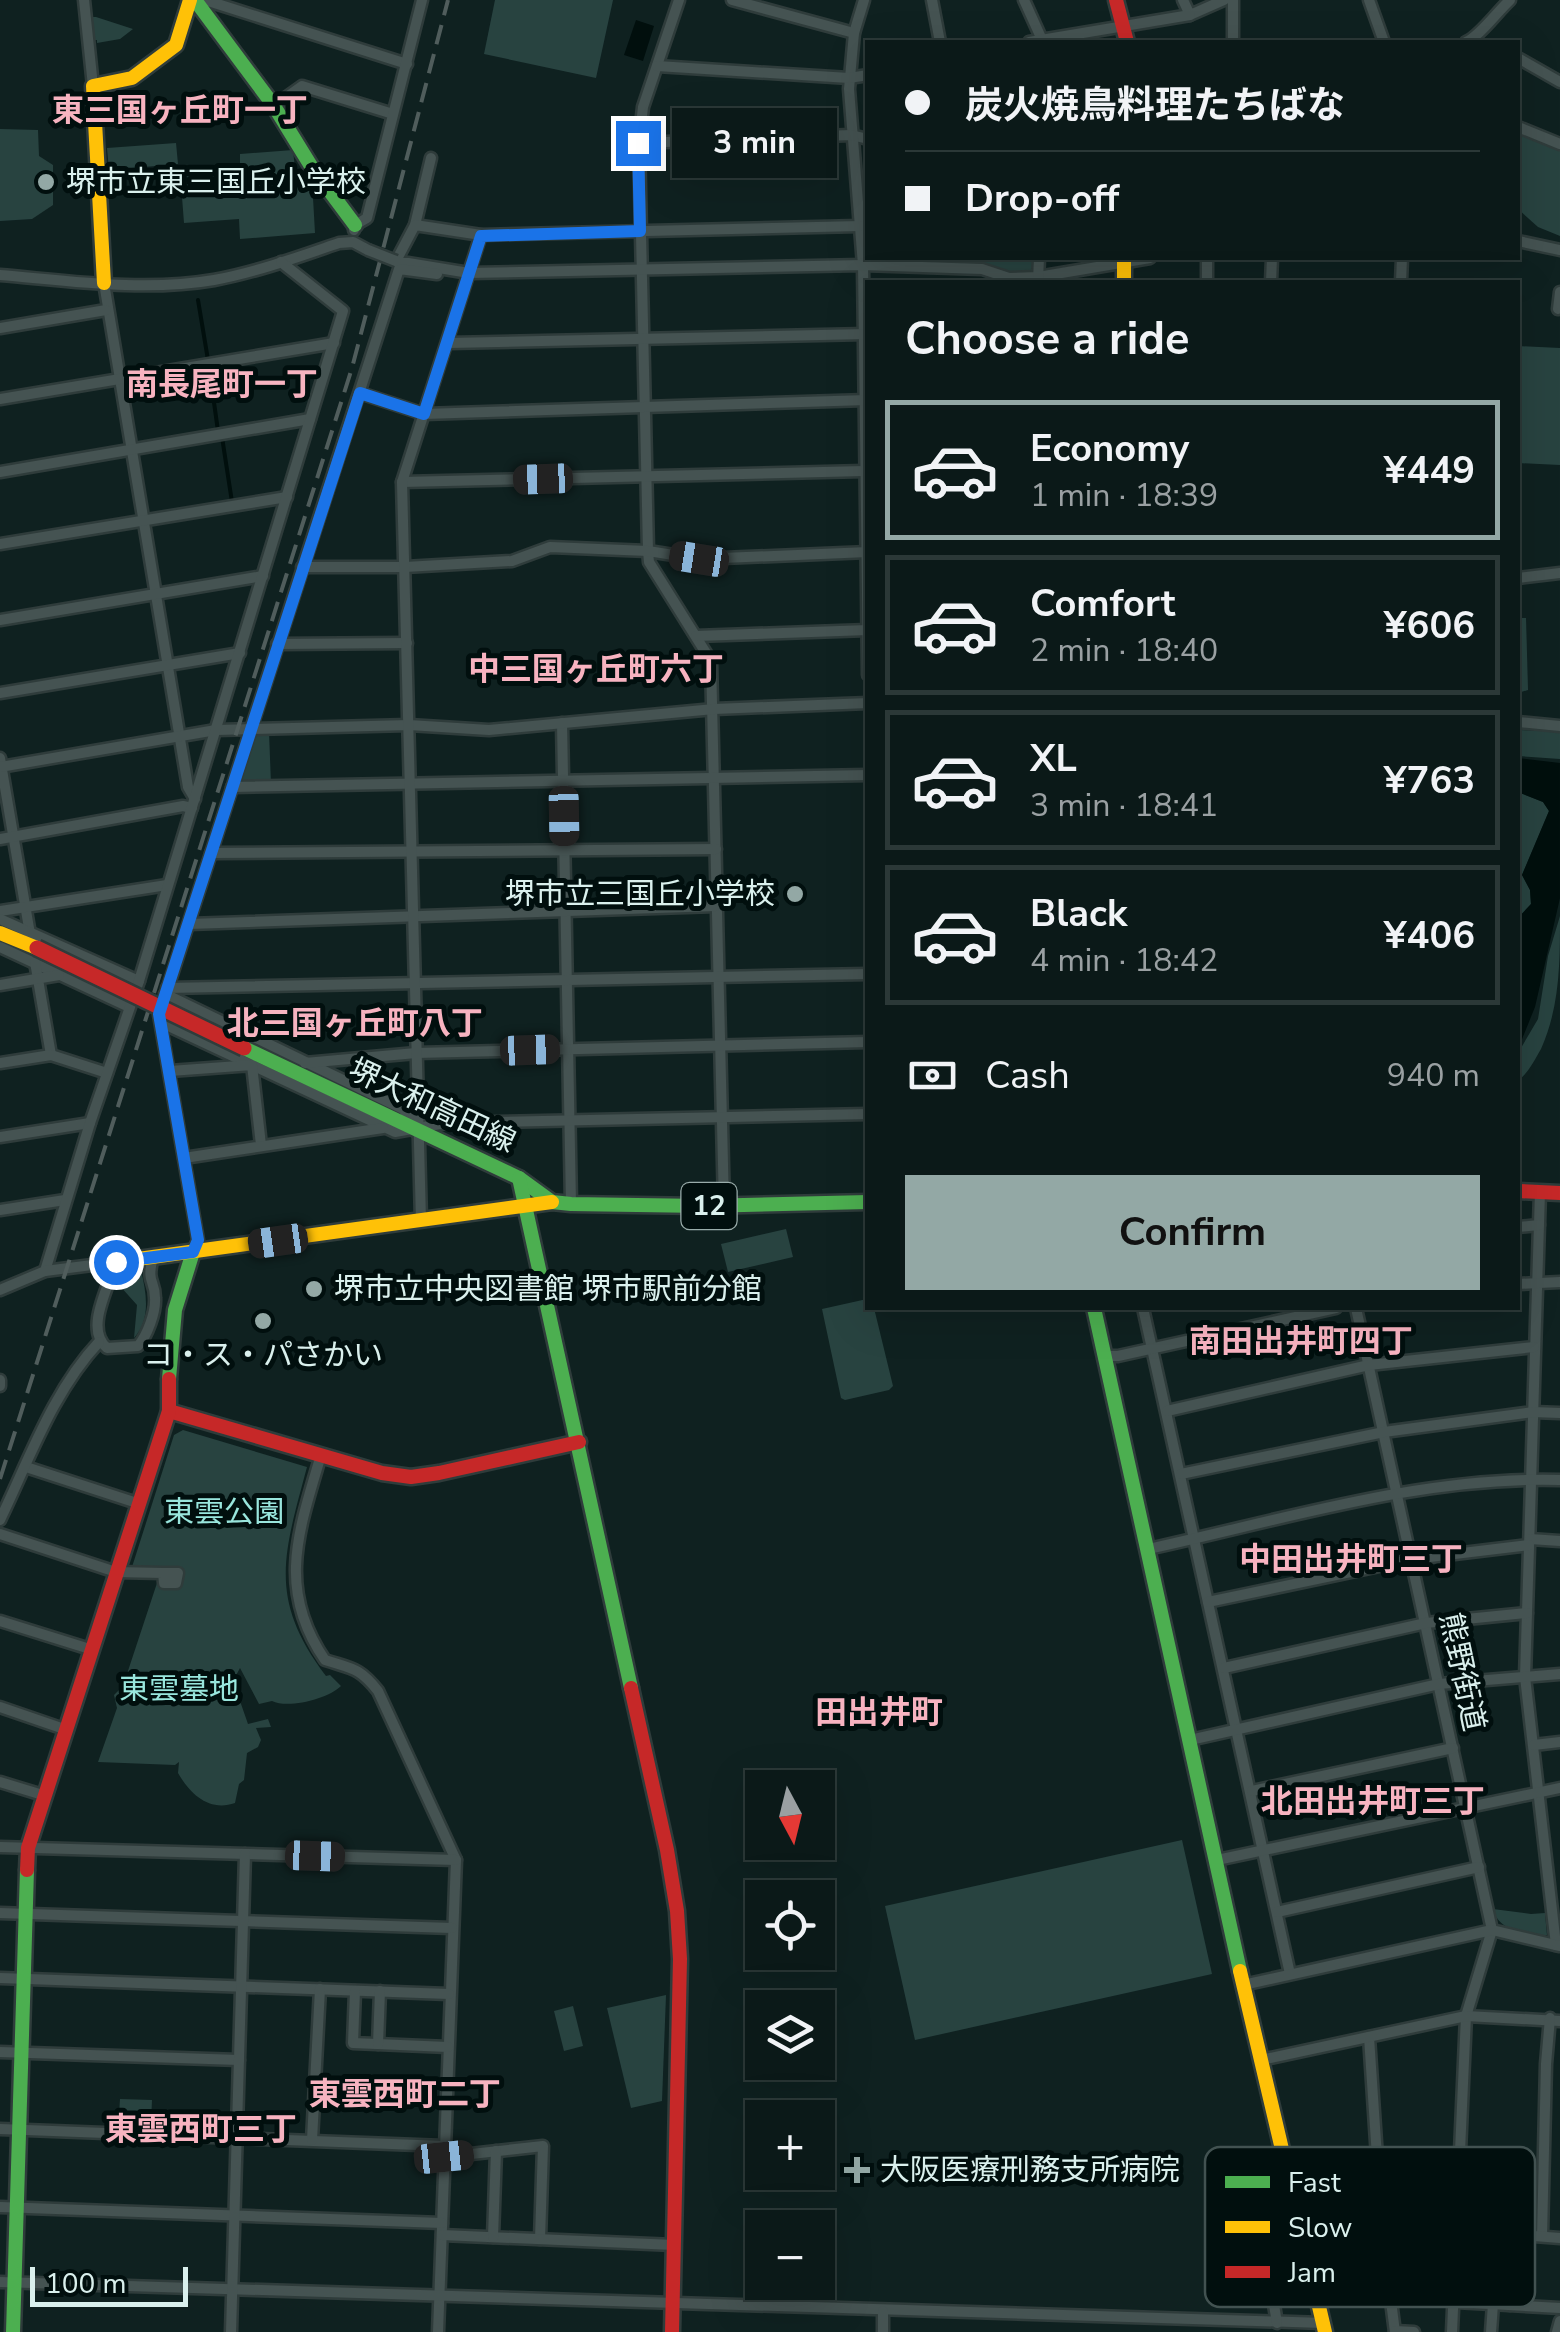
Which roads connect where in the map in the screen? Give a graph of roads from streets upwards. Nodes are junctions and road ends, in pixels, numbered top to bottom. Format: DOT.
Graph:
graph roads {
  1 [pos="84,0"];
  2 [pos="192,0"];
  3 [pos="205,0"];
  4 [pos="422,0"];
  5 [pos="679,0"];
  6 [pos="732,0"];
  7 [pos="864,0"];
  8 [pos="932,0"];
  9 [pos="1024,0"];
  10 [pos="1116,0"];
  11 [pos="1184,0"];
  12 [pos="1224,0"];
  13 [pos="1233,0"];
  14 [pos="1369,0"];
  15 [pos="1510,0"];
  16 [pos="1190,15"];
  17 [pos="1123,24"];
  18 [pos="854,33"];
  19 [pos="940,40"];
  20 [pos="1043,40"];
  21 [pos="1048,40"];
  22 [pos="1127,40"];
  23 [pos="1232,40"];
  24 [pos="1383,40"];
  25 [pos="1475,40"];
  26 [pos="1520,59"];
  27 [pos="407,64"];
  28 [pos="657,66"];
  29 [pos="865,75"];
  30 [pos="848,78"];
  31 [pos="1560,82"];
  32 [pos="92,86"];
  33 [pos="274,106"];
  34 [pos="394,114"];
  35 [pos="1520,128"];
  36 [pos="851,135"];
  37 [pos="865,137"];
  38 [pos="638,143"];
  39 [pos="1560,144"];
  40 [pos="431,158"];
  41 [pos="415,225"];
  42 [pos="860,226"];
  43 [pos="640,231"];
  44 [pos="354,233"];
  45 [pos="481,236"];
  46 [pos="1520,242"];
  47 [pos="1560,250"];
  48 [pos="1124,260"];
  49 [pos="396,261"];
  50 [pos="282,262"];
  51 [pos="863,265"];
  52 [pos="452,270"];
  53 [pos="641,270"];
  54 [pos="469,273"];
  55 [pos="0,275"];
  56 [pos="1038,280"];
  57 [pos="104,284"];
  58 [pos="1560,292"];
  59 [pos="1558,309"];
  60 [pos="106,310"];
  61 [pos="0,328"];
  62 [pos="865,334"];
  63 [pos="644,340"];
  64 [pos="448,342"];
  65 [pos="334,343"];
  66 [pos="118,380"];
  67 [pos="360,393"];
  68 [pos="0,400"];
  69 [pos="865,400"];
  70 [pos="646,405"];
  71 [pos="424,414"];
  72 [pos="310,419"];
  73 [pos="865,435"];
  74 [pos="129,450"];
  75 [pos="864,470"];
  76 [pos="0,472"];
  77 [pos="648,477"];
  78 [pos="402,482"];
  79 [pos="287,497"];
  80 [pos="865,497"];
  81 [pos="142,521"];
  82 [pos="0,544"];
  83 [pos="648,550"];
  84 [pos="865,552"];
  85 [pos="302,567"];
  86 [pos="404,567"];
  87 [pos="1560,573"];
  88 [pos="263,576"];
  89 [pos="1520,578"];
  90 [pos="154,594"];
  91 [pos="0,620"];
  92 [pos="865,630"];
  93 [pos="696,636"];
  94 [pos="406,643"];
  95 [pos="277,644"];
  96 [pos="240,653"];
  97 [pos="166,665"];
  98 [pos="0,694"];
  99 [pos="865,703"];
  100 [pos="714,709"];
  101 [pos="1520,722"];
  102 [pos="562,723"];
  103 [pos="408,725"];
  104 [pos="1560,726"];
  105 [pos="250,729"];
  106 [pos="216,730"];
  107 [pos="178,736"];
  108 [pos="0,764"];
  109 [pos="865,774"];
  110 [pos="714,779"];
  111 [pos="563,782"];
  112 [pos="410,786"];
  113 [pos="232,787"];
  114 [pos="193,803"];
  115 [pos="14,836"];
  116 [pos="0,839"];
  117 [pos="716,849"];
  118 [pos="564,850"];
  119 [pos="412,852"];
  120 [pos="211,853"];
  121 [pos="167,885"];
  122 [pos="716,906"];
  123 [pos="26,907"];
  124 [pos="0,911"];
  125 [pos="565,912"];
  126 [pos="413,916"];
  127 [pos="0,919"];
  128 [pos="189,924"];
  129 [pos="0,933"];
  130 [pos="0,947"];
  131 [pos="34,948"];
  132 [pos="865,974"];
  133 [pos="60,975"];
  134 [pos="718,978"];
  135 [pos="38,979"];
  136 [pos="138,981"];
  137 [pos="567,981"];
  138 [pos="415,982"];
  139 [pos="0,986"];
  140 [pos="166,991"];
  141 [pos="130,1008"];
  142 [pos="162,1023"];
  143 [pos="865,1042"];
  144 [pos="720,1046"];
  145 [pos="568,1049"];
  146 [pos="416,1053"];
  147 [pos="52,1055"];
  148 [pos="0,1063"];
  149 [pos="305,1063"];
  150 [pos="252,1064"];
  151 [pos="170,1071"];
  152 [pos="107,1073"];
  153 [pos="865,1114"];
  154 [pos="721,1118"];
  155 [pos="570,1120"];
  156 [pos="90,1123"];
  157 [pos="384,1128"];
  158 [pos="418,1130"];
  159 [pos="0,1137"];
  160 [pos="261,1146"];
  161 [pos="184,1158"];
  162 [pos="519,1178"];
  163 [pos="1520,1191"];
  164 [pos="1540,1192"];
  165 [pos="1560,1193"];
  166 [pos="65,1200"];
  167 [pos="552,1202"];
  168 [pos="865,1202"];
  169 [pos="571,1204"];
  170 [pos="525,1206"];
  171 [pos="724,1206"];
  172 [pos="0,1210"];
  173 [pos="420,1221"];
  174 [pos="1539,1225"];
  175 [pos="1520,1227"];
  176 [pos="193,1252"];
  177 [pos="153,1257"];
  178 [pos="116,1262"];
  179 [pos="45,1271"];
  180 [pos="1538,1281"];
  181 [pos="1560,1282"];
  182 [pos="1520,1284"];
  183 [pos="0,1290"];
  184 [pos="1094,1310"];
  185 [pos="1143,1310"];
  186 [pos="1327,1310"];
  187 [pos="1356,1310"];
  188 [pos="100,1342"];
  189 [pos="1534,1347"];
  190 [pos="1152,1348"];
  191 [pos="1106,1356"];
  192 [pos="1369,1365"];
  193 [pos="169,1411"];
  194 [pos="1168,1412"];
  195 [pos="1533,1412"];
  196 [pos="1560,1413"];
  197 [pos="1384,1432"];
  198 [pos="579,1442"];
  199 [pos="321,1455"];
  200 [pos="26,1467"];
  201 [pos="1181,1474"];
  202 [pos="1533,1479"];
  203 [pos="1560,1480"];
  204 [pos="1398,1494"];
  205 [pos="137,1504"];
  206 [pos="0,1520"];
  207 [pos="0,1534"];
  208 [pos="1192,1540"];
  209 [pos="1560,1541"];
  210 [pos="1529,1542"];
  211 [pos="1148,1550"];
  212 [pos="1413,1559"];
  213 [pos="116,1572"];
  214 [pos="163,1573"];
  215 [pos="1208,1602"];
  216 [pos="1527,1613"];
  217 [pos="0,1621"];
  218 [pos="1426,1624"];
  219 [pos="92,1650"];
  220 [pos="1224,1668"];
  221 [pos="1560,1674"];
  222 [pos="1525,1676"];
  223 [pos="1439,1684"];
  224 [pos="0,1707"];
  225 [pos="1239,1729"];
  226 [pos="67,1730"];
  227 [pos="1190,1740"];
  228 [pos="1560,1742"];
  229 [pos="1534,1745"];
  230 [pos="1453,1748"];
  231 [pos="1,1785"];
  232 [pos="1560,1788"];
  233 [pos="1540,1790"];
  234 [pos="1252,1791"];
  235 [pos="46,1796"];
  236 [pos="1466,1807"];
  237 [pos="0,1847"];
  238 [pos="28,1848"];
  239 [pos="1264,1850"];
  240 [pos="245,1854"];
  241 [pos="456,1860"];
  242 [pos="1216,1860"];
  243 [pos="1479,1867"];
  244 [pos="1277,1912"];
  245 [pos="0,1913"];
  246 [pos="26,1914"];
  247 [pos="243,1921"];
  248 [pos="452,1928"];
  249 [pos="1492,1930"];
  250 [pos="1558,1946"];
  251 [pos="1290,1974"];
  252 [pos="0,1978"];
  253 [pos="24,1979"];
  254 [pos="1243,1985"];
  255 [pos="241,1987"];
  256 [pos="320,1989"];
  257 [pos="355,1990"];
  258 [pos="380,1991"];
  259 [pos="449,1994"];
  260 [pos="1466,2016"];
  261 [pos="1555,2019"];
  262 [pos="1370,2038"];
  263 [pos="378,2044"];
  264 [pos="448,2047"];
  265 [pos="0,2052"];
  266 [pos="22,2053"];
  267 [pos="240,2060"];
  268 [pos="1261,2060"];
  269 [pos="1546,2064"];
  270 [pos="1560,2068"];
  271 [pos="0,2129"];
  272 [pos="19,2130"];
  273 [pos="239,2136"];
  274 [pos="312,2140"];
  275 [pos="1281,2147"];
  276 [pos="1377,2147"];
  277 [pos="1459,2147"];
  278 [pos="496,2151"];
  279 [pos="444,2152"];
  280 [pos="8,2207"];
  281 [pos="236,2216"];
  282 [pos="442,2229"];
  283 [pos="1535,2236"];
  284 [pos="1542,2236"];
  285 [pos="493,2238"];
  286 [pos="1560,2238"];
  287 [pos="540,2239"];
  288 [pos="674,2244"];
  289 [pos="7,2282"];
  290 [pos="233,2288"];
  291 [pos="440,2295"];
  292 [pos="673,2303"];
  293 [pos="1535,2306"];
  294 [pos="1274,2307"];
  295 [pos="1392,2307"];
  296 [pos="1455,2307"];
  297 [pos="1493,2307"];
  298 [pos="1560,2308"];
  299 [pos="884,2311"];
  300 [pos="1108,2318"];
  301 [pos="1560,2321"];
  302 [pos="1277,2322"];
  303 [pos="1324,2328"];
  304 [pos="13,2332"];
  305 [pos="232,2332"];
  306 [pos="438,2332"];
  307 [pos="672,2332"];
  308 [pos="883,2332"];
  309 [pos="1108,2332"];
  310 [pos="1395,2332"];
  311 [pos="1414,2332"];
  312 [pos="1452,2332"];
  313 [pos="1491,2332"];
  314 [pos="1558,2332"];
  1 -- 32 [label="street"];
  2 -- 32 [label="street"];
  2 -- 33 [label="street"];
  3 -- 27 [label="street"];
  4 -- 27 [label="street"];
  5 -- 28 [label="street"];
  6 -- 18 [label="street"];
  7 -- 18 [label="street"];
  8 -- 19 [label="street"];
  9 -- 20 [label="street"];
  10 -- 17 [label="street"];
  11 -- 16 [label="street"];
  12 -- 16 [label="street"];
  13 -- 23 [label="street"];
  14 -- 24 [label="street"];
  15 -- 25 [label="street"];
  16 -- 17 [label="street"];
  17 -- 21 [label="street"];
  17 -- 22 [label="street"];
  18 -- 30 [label="street"];
  26 -- 31 [label="street"];
  27 -- 34 [label="street"];
  28 -- 30 [label="street"];
  28 -- 38 [label="street"];
  29 -- 30 [label="street"];
  30 -- 36 [label="street"];
  32 -- 57 [label="street"];
  33 -- 34 [label="street"];
  33 -- 44 [label="street"];
  34 -- 44 [label="street"];
  35 -- 39 [label="street"];
  36 -- 37 [label="street"];
  36 -- 38 [label="street"];
  36 -- 42 [label="street"];
  38 -- 43 [label="street"];
  40 -- 41 [label="street"];
  41 -- 45 [label="street"];
  41 -- 49 [label="street"];
  42 -- 43 [label="street"];
  42 -- 51 [label="street"];
  43 -- 45 [label="street"];
  43 -- 53 [label="street"];
  44 -- 49 [label="street, bridge"];
  44 -- 50 [label="street"];
  45 -- 54 [label="street"];
  46 -- 47 [label="street"];
  48 -- 56 [label="street"];
  49 -- 52 [label="street"];
  50 -- 57 [label="street"];
  50 -- 65 [label="street"];
  51 -- 53 [label="street"];
  51 -- 56 [label="street"];
  51 -- 62 [label="street"];
  52 -- 54 [label="street"];
  52 -- 67 [label="street"];
  53 -- 54 [label="street"];
  53 -- 63 [label="street"];
  54 -- 64 [label="street"];
  55 -- 57 [label="street"];
  57 -- 60 [label="street"];
  58 -- 59 [label="street"];
  60 -- 61 [label="street"];
  60 -- 66 [label="street"];
  62 -- 63 [label="street"];
  63 -- 64 [label="street"];
  63 -- 70 [label="street"];
  64 -- 71 [label="street"];
  65 -- 66 [label="street"];
  65 -- 72 [label="street"];
  66 -- 68 [label="street"];
  66 -- 74 [label="street"];
  67 -- 71 [label="street"];
  67 -- 85 [label="street"];
  69 -- 70 [label="street"];
  70 -- 71 [label="street"];
  70 -- 77 [label="street"];
  71 -- 78 [label="street"];
  72 -- 74 [label="street"];
  72 -- 79 [label="street"];
  73 -- 75 [label="street"];
  74 -- 76 [label="street"];
  74 -- 81 [label="street"];
  75 -- 77 [label="street"];
  75 -- 80 [label="street"];
  77 -- 78 [label="street"];
  77 -- 83 [label="street"];
  78 -- 86 [label="street"];
  79 -- 81 [label="street"];
  79 -- 88 [label="street"];
  81 -- 82 [label="street"];
  81 -- 90 [label="street"];
  83 -- 84 [label="street"];
  83 -- 86 [label="street"];
  83 -- 93 [label="street"];
  85 -- 86 [label="street"];
  85 -- 95 [label="street"];
  86 -- 94 [label="street"];
  87 -- 89 [label="street"];
  88 -- 90 [label="street"];
  88 -- 96 [label="street"];
  90 -- 91 [label="street"];
  90 -- 97 [label="street"];
  92 -- 93 [label="street"];
  93 -- 100 [label="street"];
  94 -- 95 [label="street"];
  94 -- 103 [label="street"];
  95 -- 105 [label="street"];
  96 -- 97 [label="street"];
  96 -- 106 [label="street"];
  97 -- 98 [label="street"];
  97 -- 107 [label="street"];
  99 -- 100 [label="street"];
  100 -- 102 [label="street"];
  100 -- 110 [label="street"];
  101 -- 104 [label="street"];
  102 -- 103 [label="street"];
  102 -- 111 [label="street"];
  103 -- 105 [label="street"];
  103 -- 112 [label="street"];
  105 -- 106 [label="street"];
  105 -- 113 [label="street"];
  106 -- 107 [label="street"];
  106 -- 114 [label="street"];
  107 -- 108 [label="street"];
  107 -- 114 [label="street"];
  108 -- 115 [label="street"];
  109 -- 110 [label="street"];
  110 -- 111 [label="street"];
  110 -- 117 [label="street"];
  111 -- 112 [label="street"];
  111 -- 118 [label="street"];
  112 -- 113 [label="street"];
  112 -- 119 [label="street"];
  113 -- 120 [label="street"];
  114 -- 115 [label="street"];
  114 -- 121 [label="street"];
  115 -- 116 [label="street"];
  115 -- 123 [label="street"];
  117 -- 118 [label="street"];
  117 -- 122 [label="street"];
  118 -- 119 [label="street"];
  118 -- 125 [label="street"];
  119 -- 120 [label="street"];
  119 -- 126 [label="street"];
  120 -- 128 [label="street"];
  121 -- 123 [label="street"];
  121 -- 136 [label="street"];
  122 -- 125 [label="street"];
  122 -- 134 [label="street"];
  123 -- 124 [label="street"];
  123 -- 131 [label="street"];
  125 -- 126 [label="street"];
  125 -- 137 [label="street"];
  126 -- 128 [label="street"];
  126 -- 138 [label="street"];
  127 -- 131 [label="street"];
  128 -- 140 [label="street"];
  129 -- 131 [label="street, 堺大和高田線"];
  130 -- 131 [label="street"];
  131 -- 133 [label="street"];
  131 -- 135 [label="street"];
  131 -- 136 [label="street"];
  131 -- 158 [label="street, 堺大和高田線, bridge"];
  132 -- 134 [label="street"];
  133 -- 135 [label="street"];
  133 -- 141 [label="street"];
  134 -- 137 [label="street"];
  134 -- 144 [label="street"];
  135 -- 139 [label="street"];
  135 -- 147 [label="street"];
  136 -- 141 [label="street"];
  137 -- 138 [label="street"];
  137 -- 145 [label="street"];
  138 -- 140 [label="street"];
  138 -- 146 [label="street"];
  140 -- 142 [label="street"];
  140 -- 149 [label="street"];
  141 -- 152 [label="street"];
  142 -- 150 [label="street"];
  142 -- 151 [label="street"];
  143 -- 144 [label="street"];
  144 -- 145 [label="street"];
  144 -- 154 [label="street"];
  145 -- 146 [label="street"];
  145 -- 155 [label="street"];
  146 -- 149 [label="street"];
  146 -- 158 [label="street"];
  147 -- 148 [label="street"];
  147 -- 152 [label="street"];
  149 -- 158 [label="street"];
  150 -- 151 [label="street"];
  150 -- 157 [label="street"];
  150 -- 160 [label="street"];
  151 -- 161 [label="street"];
  152 -- 156 [label="street"];
  153 -- 154 [label="street"];
  154 -- 155 [label="street"];
  154 -- 171 [label="street"];
  155 -- 158 [label="street"];
  155 -- 169 [label="street"];
  156 -- 159 [label="street"];
  156 -- 166 [label="street"];
  157 -- 158 [label="street"];
  157 -- 160 [label="street"];
  158 -- 162 [label="street, 堺大和高田線"];
  158 -- 173 [label="street"];
  160 -- 161 [label="street"];
  161 -- 176 [label="street"];
  162 -- 167 [label="street, 堺大和高田線"];
  162 -- 170 [label="street"];
  163 -- 164 [label="street"];
  164 -- 165 [label="street"];
  164 -- 174 [label="street"];
  166 -- 172 [label="street"];
  166 -- 179 [label="street"];
  167 -- 169 [label="street, 12"];
  167 -- 170 [label="street"];
  168 -- 171 [label="street, 12"];
  169 -- 171 [label="street, 12"];
  170 -- 173 [label="street"];
  170 -- 198 [label="street"];
  173 -- 176 [label="street"];
  174 -- 175 [label="street"];
  174 -- 180 [label="street"];
  176 -- 177 [label="street"];
  176 -- 193 [label="street"];
  177 -- 178 [label="street"];
  177 -- 188 [label="street"];
  178 -- 179 [label="street"];
  178 -- 188 [label="street"];
  179 -- 183 [label="street"];
  180 -- 181 [label="street"];
  180 -- 182 [label="street"];
  180 -- 189 [label="street"];
  184 -- 191 [label="street"];
  185 -- 190 [label="street"];
  186 -- 190 [label="street"];
  187 -- 192 [label="street, 熊野街道"];
  188 -- 200 [label="street"];
  189 -- 192 [label="street"];
  189 -- 195 [label="street"];
  190 -- 191 [label="street"];
  190 -- 194 [label="street"];
  191 -- 211 [label="street"];
  192 -- 194 [label="street"];
  192 -- 197 [label="street, 熊野街道"];
  193 -- 199 [label="street"];
  193 -- 205 [label="street"];
  194 -- 201 [label="street"];
  195 -- 196 [label="street"];
  195 -- 197 [label="street"];
  195 -- 202 [label="street"];
  197 -- 201 [label="street"];
  197 -- 204 [label="street, 熊野街道"];
  198 -- 199 [label="street"];
  198 -- 288 [label="street"];
  199 -- 241 [label="street"];
  200 -- 205 [label="street"];
  200 -- 206 [label="street"];
  201 -- 208 [label="street"];
  202 -- 203 [label="street"];
  202 -- 204 [label="street"];
  202 -- 210 [label="street"];
  204 -- 208 [label="street"];
  204 -- 212 [label="street, 熊野街道"];
  205 -- 213 [label="street"];
  207 -- 213 [label="street"];
  208 -- 211 [label="street"];
  208 -- 215 [label="street"];
  209 -- 210 [label="street"];
  210 -- 212 [label="street"];
  210 -- 216 [label="street"];
  211 -- 227 [label="street"];
  212 -- 215 [label="street"];
  212 -- 218 [label="street, 熊野街道"];
  213 -- 214 [label="street"];
  213 -- 219 [label="street"];
  215 -- 220 [label="street"];
  216 -- 218 [label="street"];
  216 -- 222 [label="street"];
  217 -- 219 [label="street"];
  218 -- 220 [label="street"];
  218 -- 223 [label="street, 熊野街道"];
  219 -- 226 [label="street"];
  220 -- 225 [label="street"];
  221 -- 222 [label="street"];
  222 -- 223 [label="street"];
  222 -- 229 [label="street"];
  223 -- 225 [label="street"];
  223 -- 230 [label="street, 熊野街道"];
  224 -- 226 [label="street"];
  225 -- 227 [label="street"];
  225 -- 234 [label="street"];
  226 -- 235 [label="street"];
  227 -- 242 [label="street"];
  228 -- 229 [label="street"];
  229 -- 233 [label="street"];
  230 -- 234 [label="street"];
  230 -- 236 [label="street, 熊野街道"];
  231 -- 235 [label="street"];
  232 -- 233 [label="street"];
  233 -- 236 [label="street"];
  233 -- 250 [label="street"];
  234 -- 239 [label="street"];
  235 -- 238 [label="street"];
  236 -- 239 [label="street"];
  236 -- 243 [label="street, 熊野街道"];
  237 -- 238 [label="street"];
  238 -- 240 [label="street"];
  238 -- 246 [label="street"];
  239 -- 242 [label="street"];
  239 -- 244 [label="street"];
  240 -- 241 [label="street"];
  240 -- 247 [label="street"];
  241 -- 248 [label="street"];
  242 -- 254 [label="street"];
  243 -- 244 [label="street"];
  243 -- 249 [label="street, 熊野街道"];
  244 -- 251 [label="street"];
  245 -- 246 [label="street"];
  246 -- 247 [label="street"];
  246 -- 253 [label="street"];
  247 -- 248 [label="street"];
  247 -- 255 [label="street"];
  248 -- 259 [label="street"];
  249 -- 250 [label="street"];
  249 -- 251 [label="street"];
  249 -- 260 [label="street"];
  251 -- 254 [label="street"];
  252 -- 253 [label="street"];
  253 -- 255 [label="street"];
  253 -- 266 [label="street"];
  254 -- 268 [label="street"];
  255 -- 256 [label="street"];
  255 -- 267 [label="street"];
  256 -- 257 [label="street"];
  256 -- 274 [label="street"];
  257 -- 258 [label="street"];
  257 -- 263 [label="street"];
  258 -- 259 [label="street"];
  258 -- 263 [label="street"];
  259 -- 264 [label="street"];
  260 -- 261 [label="street"];
  260 -- 262 [label="street"];
  260 -- 277 [label="street"];
  261 -- 269 [label="street"];
  262 -- 268 [label="street"];
  262 -- 276 [label="street"];
  263 -- 264 [label="street"];
  264 -- 279 [label="street"];
  265 -- 266 [label="street"];
  266 -- 267 [label="street"];
  266 -- 272 [label="street"];
  267 -- 273 [label="street"];
  268 -- 275 [label="street"];
  269 -- 270 [label="street"];
  269 -- 284 [label="street"];
  271 -- 272 [label="street"];
  272 -- 273 [label="street"];
  272 -- 280 [label="street"];
  273 -- 274 [label="street"];
  273 -- 281 [label="street"];
  274 -- 279 [label="street"];
  278 -- 279 [label="street"];
  278 -- 285 [label="street"];
  278 -- 287 [label="street"];
  279 -- 282 [label="street"];
  280 -- 281 [label="street"];
  280 -- 289 [label="street"];
  281 -- 282 [label="street"];
  281 -- 290 [label="street"];
  282 -- 285 [label="street"];
  282 -- 291 [label="street"];
  283 -- 284 [label="street"];
  284 -- 286 [label="street"];
  285 -- 287 [label="street"];
  287 -- 288 [label="street"];
  288 -- 292 [label="street"];
  289 -- 290 [label="street"];
  289 -- 304 [label="street"];
  290 -- 291 [label="street"];
  290 -- 305 [label="street"];
  291 -- 292 [label="street"];
  291 -- 306 [label="street"];
  292 -- 299 [label="street"];
  292 -- 307 [label="street"];
  293 -- 298 [label="street"];
  294 -- 302 [label="street"];
  295 -- 310 [label="street"];
  296 -- 312 [label="street"];
  297 -- 313 [label="street"];
  299 -- 300 [label="street"];
  299 -- 308 [label="street"];
  300 -- 302 [label="street"];
  300 -- 309 [label="street"];
  301 -- 314 [label="street"];
  302 -- 303 [label="street"];
  310 -- 311 [label="street"];
}
